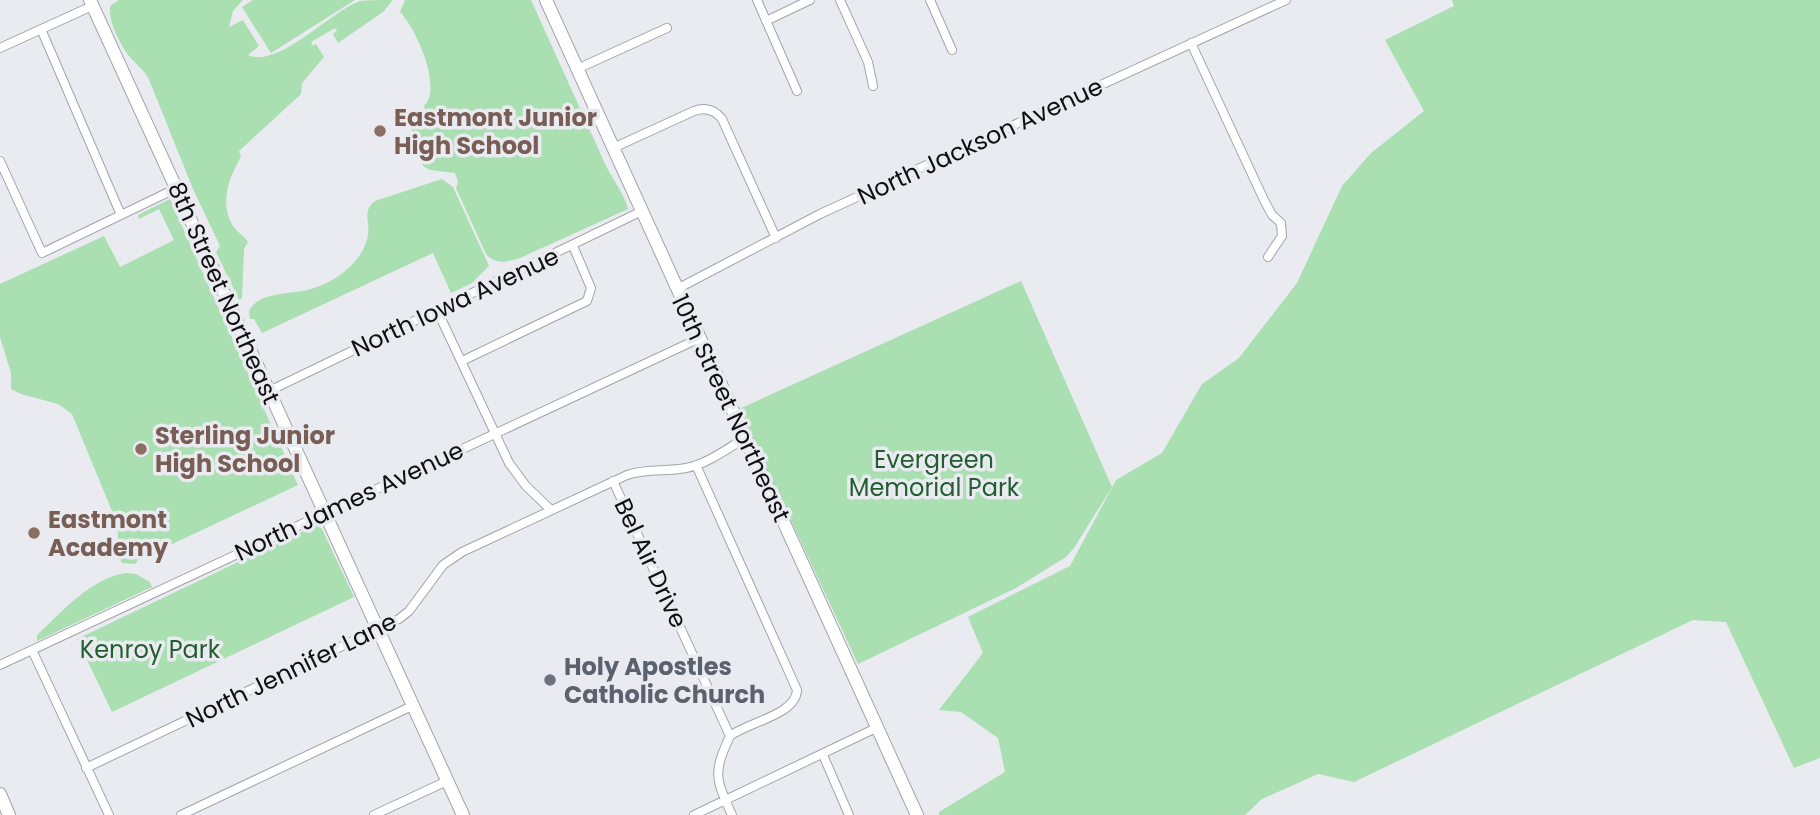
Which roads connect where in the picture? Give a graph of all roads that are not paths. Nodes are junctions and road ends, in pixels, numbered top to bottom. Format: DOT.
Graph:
graph roads {
  1 [pos="546,0"];
  2 [pos="757,0"];
  3 [pos="810,0"];
  4 [pos="840,0"];
  5 [pos="930,0"];
  6 [pos="1286,0"];
  7 [pos="95,2"];
  8 [pos="766,21"];
  9 [pos="667,28"];
  10 [pos="41,29"];
  11 [pos="1191,43"];
  12 [pos="0,48"];
  13 [pos="952,50"];
  14 [pos="577,69"];
  15 [pos="873,86"];
  16 [pos="797,90"];
  17 [pos="613,148"];
  18 [pos="0,161"];
  19 [pos="177,188"];
  20 [pos="642,211"];
  21 [pos="121,215"];
  22 [pos="776,238"];
  23 [pos="573,246"];
  24 [pos="1268,257"];
  25 [pos="677,289"];
  26 [pos="437,310"];
  27 [pos="700,338"];
  28 [pos="461,361"];
  29 [pos="269,391"];
  30 [pos="494,434"];
  31 [pos="745,438"];
  32 [pos="696,465"];
  33 [pos="613,481"];
  34 [pos="550,509"];
  35 [pos="324,512"];
  36 [pos="377,630"];
  37 [pos="32,650"];
  38 [pos="0,665"];
  39 [pos="412,706"];
  40 [pos="876,728"];
  41 [pos="730,736"];
  42 [pos="823,755"];
  43 [pos="86,768"];
  44 [pos="446,780"];
  45 [pos="0,794"];
  46 [pos="725,800"];
  47 [pos="6,814"];
  48 [pos="109,815"];
  49 [pos="181,815"];
  50 [pos="374,815"];
  51 [pos="463,815"];
  52 [pos="694,815"];
  53 [pos="732,815"];
  54 [pos="849,815"];
  55 [pos="917,815"];
  1 -- 14 [label="main road, 10th Street Northeast"];
  2 -- 8 [label="street"];
  3 -- 8 [label="street"];
  4 -- 15 [label="street"];
  5 -- 13 [label="street"];
  6 -- 11 [label="street, North Jackson Avenue"];
  7 -- 10 [label="street"];
  7 -- 19 [label="main road, 8th Street Northeast"];
  8 -- 16 [label="street"];
  9 -- 14 [label="street"];
  10 -- 12 [label="street"];
  10 -- 21 [label="street"];
  11 -- 22 [label="street, North Jackson Avenue"];
  11 -- 24 [label="street"];
  14 -- 17 [label="main road, 10th Street Northeast"];
  17 -- 20 [label="main road, 10th Street Northeast"];
  17 -- 22 [label="street"];
  18 -- 21 [label="street"];
  19 -- 21 [label="street"];
  19 -- 29 [label="main road, 8th Street Northeast"];
  20 -- 23 [label="street, North Iowa Avenue"];
  20 -- 25 [label="main road, 10th Street Northeast"];
  22 -- 25 [label="street, North Jackson Avenue"];
  23 -- 26 [label="street, North Iowa Avenue"];
  23 -- 28 [label="street"];
  25 -- 27 [label="main road, 10th Street Northeast"];
  26 -- 28 [label="street"];
  26 -- 29 [label="street, North Iowa Avenue"];
  27 -- 30 [label="street, North James Avenue"];
  27 -- 31 [label="main road, 10th Street Northeast"];
  28 -- 30 [label="street"];
  29 -- 35 [label="main road, 8th Street Northeast"];
  30 -- 34 [label="street"];
  30 -- 35 [label="street, North James Avenue"];
  31 -- 32 [label="street, North Jennifer Lane"];
  31 -- 40 [label="main road, 10th Street Northeast"];
  32 -- 33 [label="street, North Jennifer Lane"];
  32 -- 41 [label="street"];
  33 -- 34 [label="street, North Jennifer Lane"];
  33 -- 41 [label="street, Bel Air Drive"];
  34 -- 36 [label="street, North Jennifer Lane"];
  35 -- 36 [label="main road, 8th Street Northeast"];
  35 -- 37 [label="street, North James Avenue"];
  36 -- 39 [label="main road, 8th Street Northeast"];
  36 -- 43 [label="street, North Jennifer Lane"];
  37 -- 38 [label="street, North James Avenue"];
  37 -- 43 [label="street"];
  39 -- 44 [label="main road, 8th Street Northeast"];
  39 -- 49 [label="street"];
  40 -- 42 [label="street"];
  40 -- 55 [label="main road, 10th Street Northeast"];
  41 -- 46 [label="street"];
  42 -- 46 [label="street"];
  42 -- 54 [label="street"];
  43 -- 48 [label="street"];
  44 -- 50 [label="street"];
  44 -- 51 [label="main road, 8th Street Northeast"];
  45 -- 47 [label="main road"];
  46 -- 52 [label="street"];
  46 -- 53 [label="street"];
}
